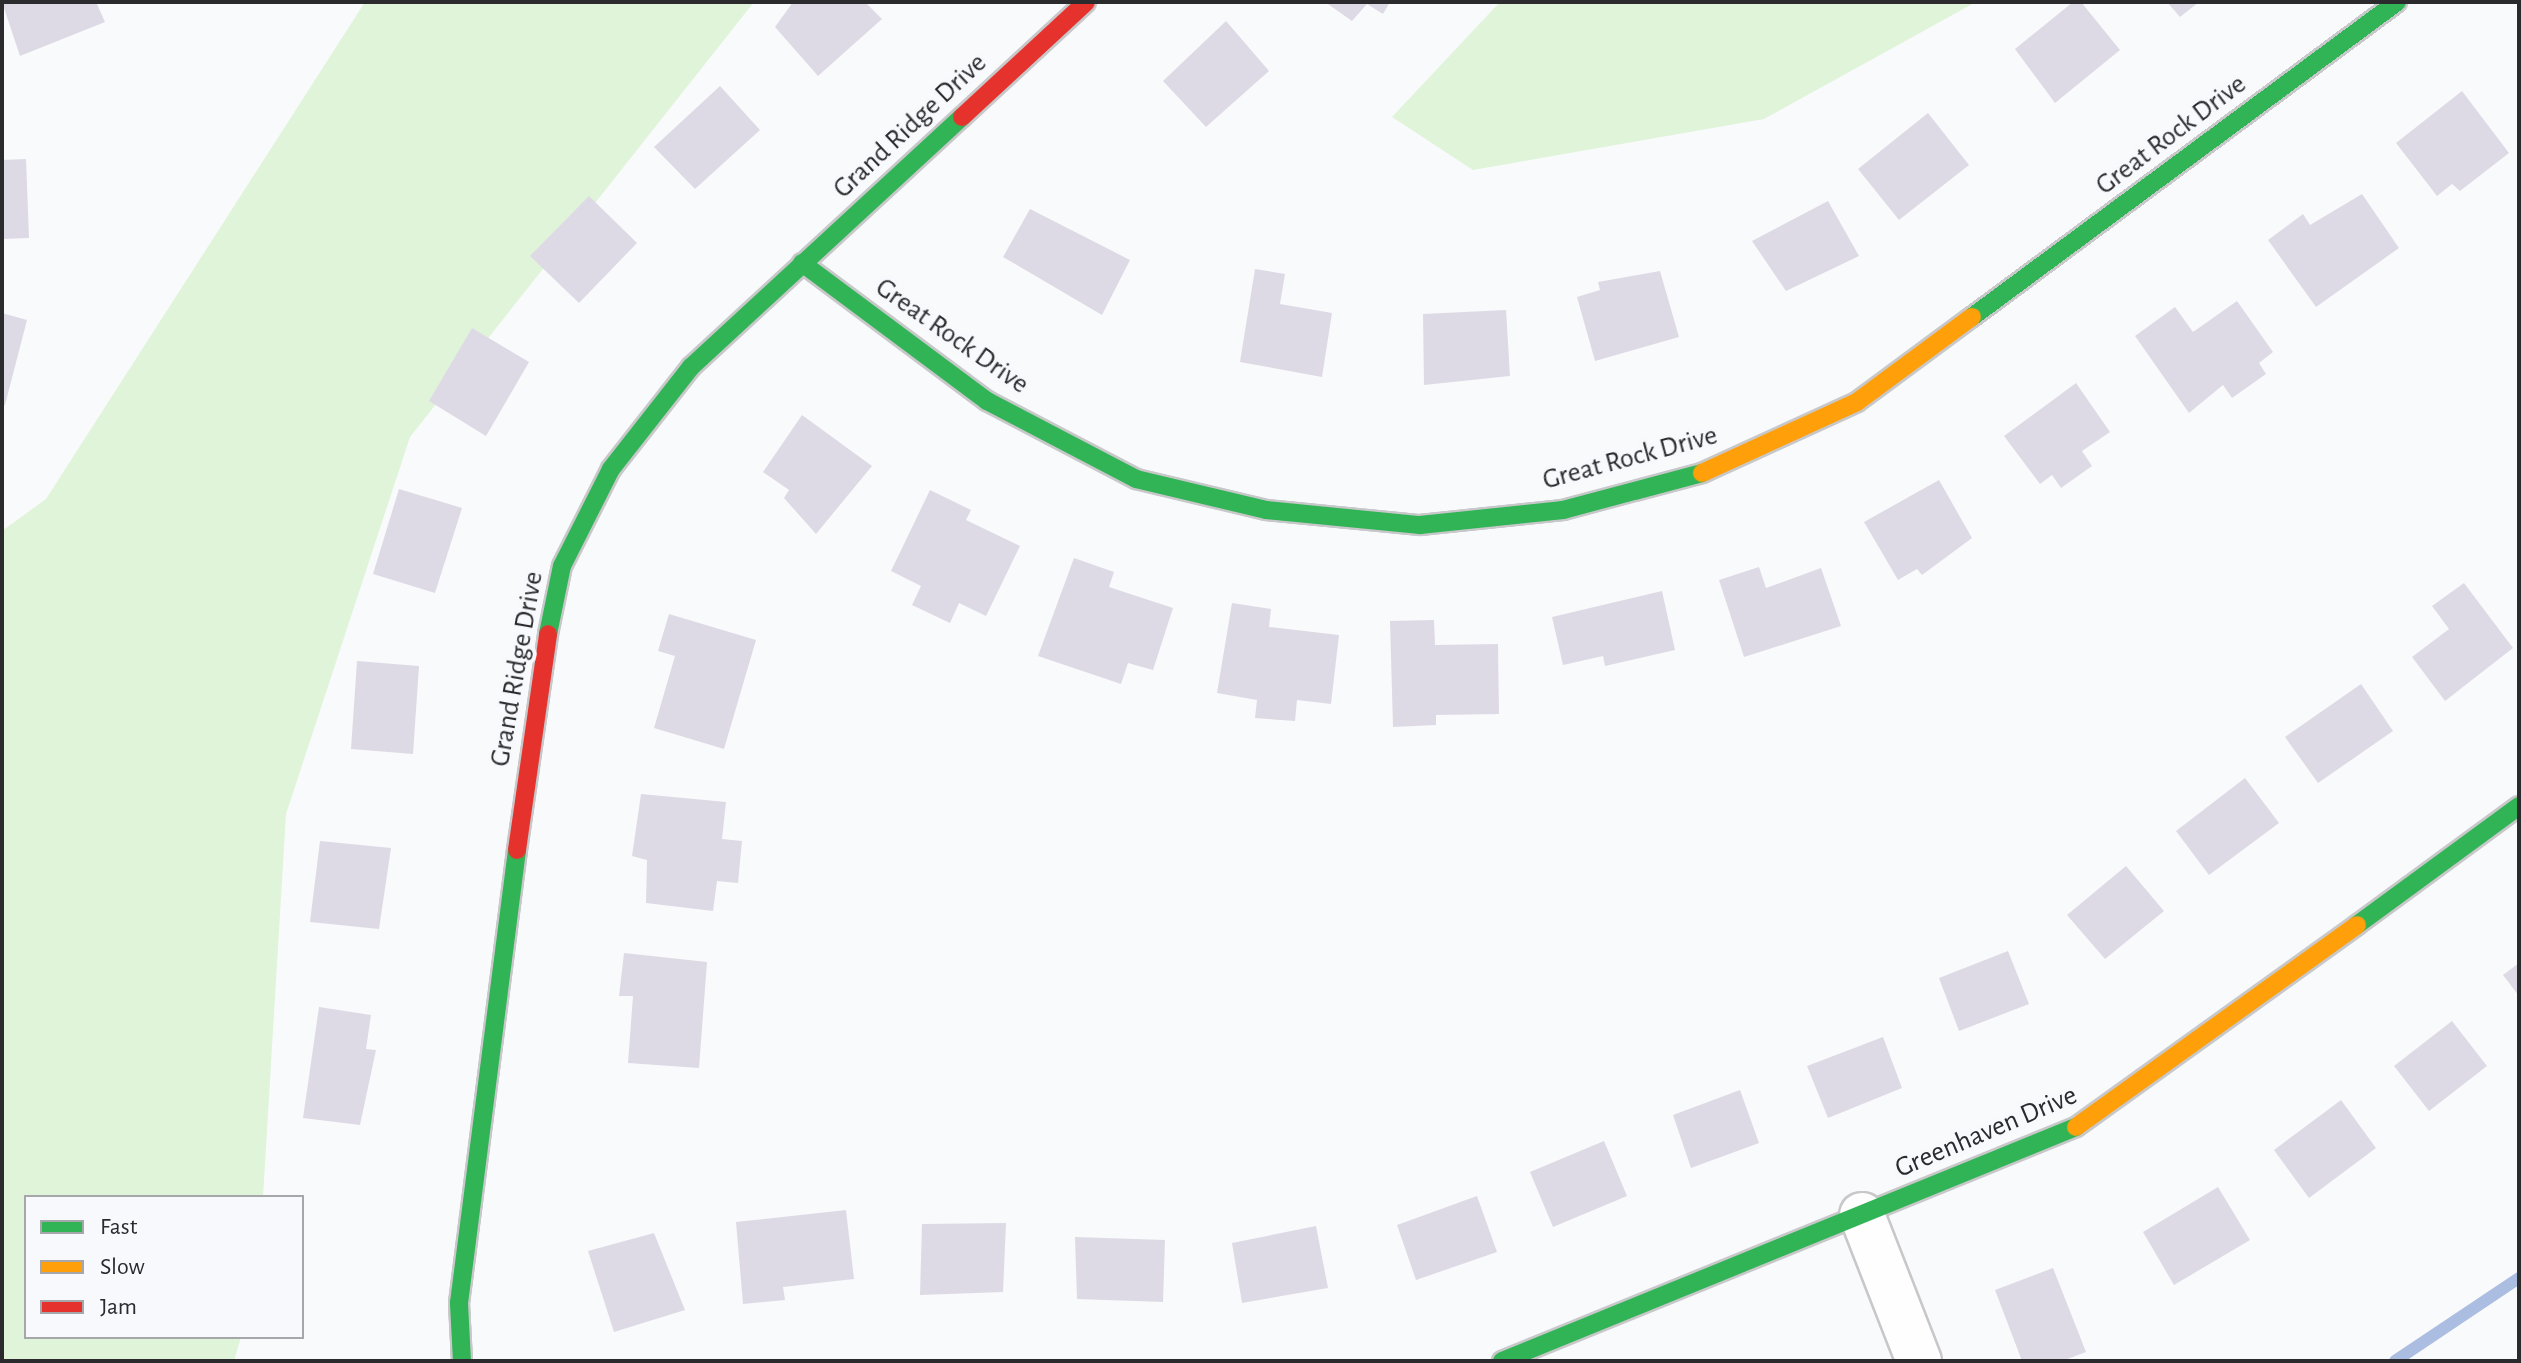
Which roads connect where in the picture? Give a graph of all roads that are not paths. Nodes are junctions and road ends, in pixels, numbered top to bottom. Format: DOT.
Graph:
graph roads {
  1 [pos="1086,2"];
  2 [pos="2397,2"];
  3 [pos="802,263"];
  4 [pos="2519,806"];
  5 [pos="1862,1215"];
  6 [pos="462,1361"];
  7 [pos="1502,1361"];
  8 [pos="1919,1361"];
  1 -- 3 [label="street, Grand Ridge Drive"];
  2 -- 3 [label="street, Great Rock Drive"];
  3 -- 6 [label="street, Grand Ridge Drive"];
  4 -- 5 [label="street, Greenhaven Drive"];
  5 -- 7 [label="street, Greenhaven Drive"];
  5 -- 8 [label="street"];
}
